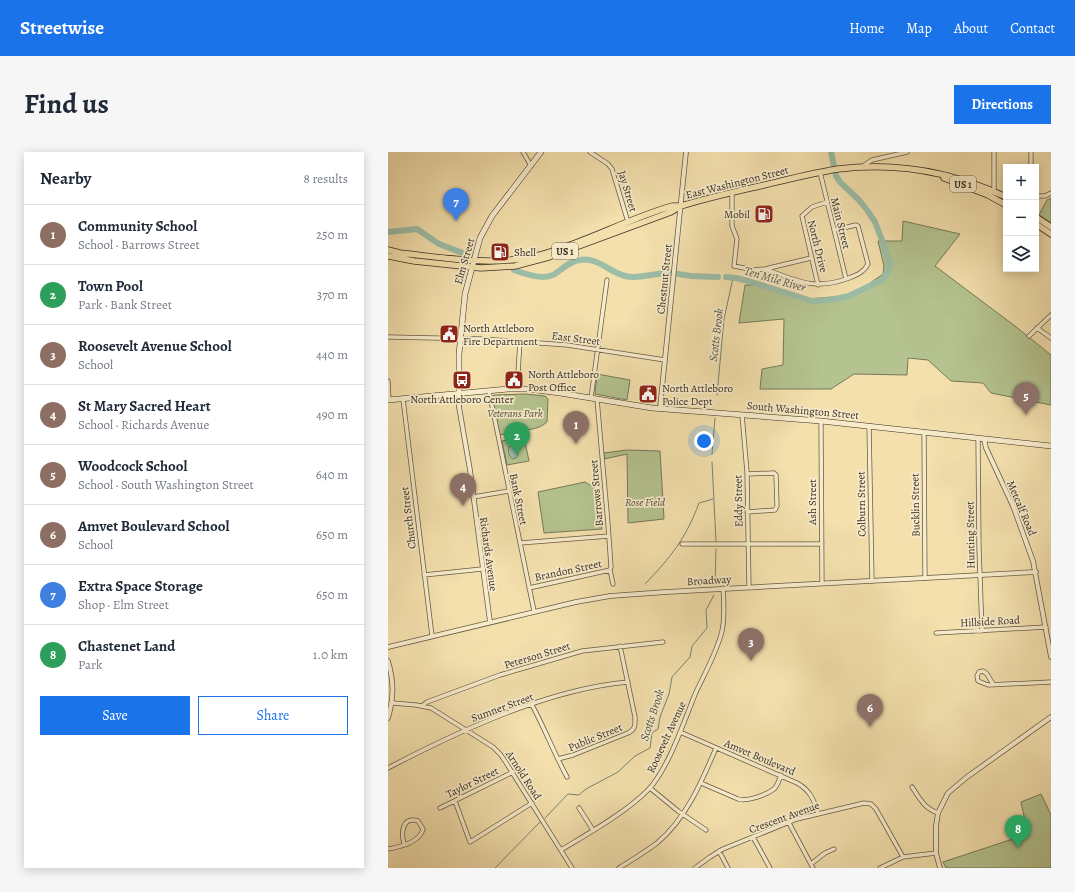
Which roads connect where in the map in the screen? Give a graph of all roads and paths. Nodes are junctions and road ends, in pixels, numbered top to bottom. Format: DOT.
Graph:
graph roads {
  1 [pos="523,152"];
  2 [pos="541,152"];
  3 [pos="590,152"];
  4 [pos="686,152"];
  5 [pos="907,152"];
  6 [pos="994,152"];
  7 [pos="1031,152"];
  8 [pos="1031,164"];
  9 [pos="531,166"];
  10 [pos="861,167"];
  11 [pos="917,170"];
  12 [pos="820,172"];
  13 [pos="994,192"];
  14 [pos="732,193"];
  15 [pos="1051,193"];
  16 [pos="1003,196"];
  17 [pos="1039,196"];
  18 [pos="827,202"];
  19 [pos="1003,203"];
  20 [pos="681,206"];
  21 [pos="1039,219"];
  22 [pos="628,222"];
  23 [pos="1039,226"];
  24 [pos="1051,227"];
  25 [pos="834,230"];
  26 [pos="1051,234"];
  27 [pos="388,250"];
  28 [pos="388,256"];
  29 [pos="811,258"];
  30 [pos="473,260"];
  31 [pos="471,267"];
  32 [pos="766,269"];
  33 [pos="846,279"];
  34 [pos="607,280"];
  35 [pos="818,285"];
  36 [pos="1051,315"];
  37 [pos="1037,328"];
  38 [pos="1029,336"];
  39 [pos="388,337"];
  40 [pos="460,338"];
  41 [pos="1051,338"];
  42 [pos="520,341"];
  43 [pos="598,349"];
  44 [pos="665,360"];
  45 [pos="388,381"];
  46 [pos="517,389"];
  47 [pos="488,390"];
  48 [pos="459,394"];
  49 [pos="403,399"];
  50 [pos="594,399"];
  51 [pos="389,400"];
  52 [pos="660,408"];
  53 [pos="742,415"];
  54 [pos="821,421"];
  55 [pos="869,426"];
  56 [pos="924,432"];
  57 [pos="978,438"];
  58 [pos="984,439"];
  59 [pos="1051,446"];
  60 [pos="747,474"];
  61 [pos="508,492"];
  62 [pos="472,498"];
  63 [pos="747,512"];
  64 [pos="609,536"];
  65 [pos="520,543"];
  66 [pos="748,543"];
  67 [pos="682,544"];
  68 [pos="822,544"];
  69 [pos="482,569"];
  70 [pos="610,570"];
  71 [pos="1036,572"];
  72 [pos="424,576"];
  73 [pos="979,576"];
  74 [pos="925,578"];
  75 [pos="872,580"];
  76 [pos="822,583"];
  77 [pos="613,584"];
  78 [pos="749,587"];
  79 [pos="529,588"];
  80 [pos="723,588"];
  81 [pos="534,611"];
  82 [pos="490,622"];
  83 [pos="1046,627"];
  84 [pos="982,631"];
  85 [pos="936,633"];
  86 [pos="432,636"];
  87 [pos="664,642"];
  88 [pos="620,646"];
  89 [pos="388,647"];
  90 [pos="1051,657"];
  91 [pos="388,661"];
  92 [pos="628,682"];
  93 [pos="1051,682"];
  94 [pos="993,684"];
  95 [pos="393,703"];
  96 [pos="532,705"];
  97 [pos="422,706"];
  98 [pos="1051,717"];
  99 [pos="388,718"];
  100 [pos="466,730"];
  101 [pos="680,732"];
  102 [pos="716,748"];
  103 [pos="558,760"];
  104 [pos="388,768"];
  105 [pos="513,772"];
  106 [pos="781,775"];
  107 [pos="567,777"];
  108 [pos="701,783"];
  109 [pos="912,787"];
  110 [pos="650,788"];
  111 [pos="455,801"];
  112 [pos="532,803"];
  113 [pos="440,808"];
  114 [pos="579,808"];
  115 [pos="818,813"];
  116 [pos="938,813"];
  117 [pos="682,814"];
  118 [pos="789,823"];
  119 [pos="592,830"];
  120 [pos="706,830"];
  121 [pos="753,837"];
  122 [pos="404,844"];
  123 [pos="388,849"];
  124 [pos="834,849"];
  125 [pos="561,850"];
  126 [pos="719,851"];
  127 [pos="936,853"];
  128 [pos="903,857"];
  129 [pos="811,864"];
  130 [pos="572,868"];
  131 [pos="619,868"];
  132 [pos="695,868"];
  133 [pos="728,868"];
  134 [pos="770,868"];
  135 [pos="813,868"];
  136 [pos="880,868"];
  137 [pos="940,868"];
  1 -- 9 [label="street"];
  2 -- 9 [label="main road, Elm Street"];
  3 -- 22 [label="street, Jay Street"];
  4 -- 20 [label="street, Chestnut Street"];
  5 -- 10 [label="street"];
  6 -- 13 [label="street"];
  7 -- 8 [label="street"];
  9 -- 30 [label="main road, Elm Street"];
  10 -- 11 [label="main road, East Washington Street / US 1"];
  10 -- 12 [label="main road, East Washington Street / US 1"];
  11 -- 13 [label="main road, East Washington Street / US 1"];
  11 -- 19 [label="main road, East Washington Street / US 1"];
  12 -- 14 [label="main road, East Washington Street / US 1"];
  12 -- 18 [label="street, Main Street"];
  13 -- 16 [label="main road, East Washington Street / US 1"];
  14 -- 20 [label="main road, East Washington Street / US 1"];
  14 -- 32 [label="street"];
  15 -- 17 [label="street"];
  18 -- 25 [label="street, Main Street"];
  18 -- 29 [label="street, North Drive"];
  20 -- 22 [label="main road, East Washington Street / US 1"];
  20 -- 31 [label="main road, East Washington Street / US 1"];
  20 -- 44 [label="street, Chestnut Street"];
  21 -- 24 [label="main road"];
  22 -- 30 [label="main road, East Washington Street / US 1"];
  23 -- 26 [label="main road"];
  25 -- 33 [label="street, Main Street"];
  25 -- 33 [label="street"];
  27 -- 30 [label="main road, East Washington Street / US 1"];
  28 -- 31 [label="main road, East Washington Street / US 1"];
  29 -- 32 [label="street"];
  29 -- 35 [label="street, North Drive"];
  30 -- 31 [label="main road, Elm Street"];
  31 -- 40 [label="main road, Elm Street"];
  32 -- 35 [label="street"];
  33 -- 35 [label="street"];
  34 -- 43 [label="street, Barrows Street"];
  36 -- 37 [label="street"];
  37 -- 38 [label="street"];
  37 -- 41 [label="street"];
  39 -- 40 [label="street, East Street"];
  40 -- 42 [label="street, East Street"];
  40 -- 48 [label="main road, Elm Street"];
  42 -- 43 [label="street, East Street"];
  42 -- 46 [label="street"];
  43 -- 44 [label="street, East Street"];
  43 -- 50 [label="street, Barrows Street"];
  44 -- 52 [label="street, Chestnut Street"];
  45 -- 51 [label="street"];
  46 -- 47 [label="main road, South Washington Street"];
  46 -- 50 [label="main road, South Washington Street"];
  47 -- 48 [label="main road, South Washington Street"];
  47 -- 61 [label="street, Bank Street"];
  48 -- 49 [label="main road, South Washington Street"];
  48 -- 62 [label="street, Richards Avenue"];
  49 -- 51 [label="main road, South Washington Street"];
  49 -- 72 [label="street, Church Street"];
  50 -- 52 [label="main road, South Washington Street"];
  50 -- 64 [label="street, Barrows Street"];
  52 -- 53 [label="main road, South Washington Street"];
  53 -- 54 [label="main road, South Washington Street"];
  53 -- 60 [label="street, Eddy Street"];
  54 -- 55 [label="main road, South Washington Street"];
  54 -- 68 [label="street, Ash Street"];
  55 -- 56 [label="main road, South Washington Street"];
  55 -- 75 [label="street, Colburn Street"];
  56 -- 57 [label="main road, South Washington Street"];
  56 -- 74 [label="street, Bucklin Street"];
  57 -- 58 [label="main road, South Washington Street"];
  57 -- 73 [label="street, Hunting Street"];
  58 -- 59 [label="main road, South Washington Street"];
  58 -- 71 [label="street, Metcalf Road"];
  60 -- 63 [label="street, Eddy Street"];
  60 -- 63 [label="street"];
  61 -- 62 [label="street"];
  61 -- 65 [label="street, Bank Street"];
  62 -- 69 [label="street, Richards Avenue"];
  63 -- 66 [label="street, Eddy Street"];
  64 -- 65 [label="street"];
  64 -- 70 [label="street, Barrows Street"];
  65 -- 79 [label="street, Bank Street"];
  66 -- 67 [label="street"];
  66 -- 68 [label="street"];
  66 -- 78 [label="street, Eddy Street"];
  68 -- 76 [label="street, Ash Street"];
  69 -- 72 [label="street"];
  69 -- 82 [label="street, Richards Avenue"];
  70 -- 77 [label="street, Barrows Street"];
  70 -- 79 [label="street, Brandon Street"];
  71 -- 73 [label="street, Broadway"];
  71 -- 83 [label="street, Metcalf Road"];
  72 -- 86 [label="street, Church Street"];
  73 -- 74 [label="street, Broadway"];
  73 -- 84 [label="street, Hunting Street"];
  74 -- 75 [label="street, Broadway"];
  75 -- 76 [label="street, Broadway"];
  76 -- 78 [label="street, Broadway"];
  78 -- 80 [label="street, Broadway"];
  79 -- 81 [label="street, Bank Street"];
  80 -- 81 [label="street, Broadway"];
  80 -- 101 [label="street, Roosevelt Avenue"];
  81 -- 82 [label="street, Broadway"];
  82 -- 86 [label="street, Broadway"];
  83 -- 84 [label="street, Hillside Road"];
  83 -- 90 [label="street, Metcalf Road"];
  84 -- 85 [label="street, Hillside Road"];
  86 -- 89 [label="street, Broadway"];
  87 -- 88 [label="street, Peterson Street"];
  88 -- 92 [label="street"];
  88 -- 97 [label="street, Peterson Street"];
  91 -- 95 [label="street"];
  92 -- 96 [label="street, Sumner Street"];
  92 -- 103 [label="street, Public Street"];
  93 -- 94 [label="street"];
  94 -- 94 [label="street"];
  95 -- 97 [label="street, Arnold Road"];
  95 -- 99 [label="street"];
  96 -- 100 [label="street, Sumner Street"];
  96 -- 103 [label="street"];
  97 -- 100 [label="street, Arnold Road"];
  98 -- 116 [label="street"];
  100 -- 104 [label="street, Sumner Street"];
  100 -- 105 [label="street, Arnold Road"];
  101 -- 102 [label="street, Amvet Boulevard"];
  101 -- 110 [label="street, Roosevelt Avenue"];
  102 -- 106 [label="street, Amvet Boulevard"];
  102 -- 108 [label="street"];
  103 -- 107 [label="street"];
  105 -- 111 [label="street, Taylor Street"];
  105 -- 112 [label="street, Arnold Road"];
  106 -- 108 [label="street"];
  106 -- 115 [label="street, Amvet Boulevard"];
  108 -- 117 [label="street"];
  109 -- 116 [label="street"];
  110 -- 117 [label="street"];
  110 -- 119 [label="street, Roosevelt Avenue"];
  111 -- 112 [label="street"];
  111 -- 113 [label="street, Taylor Street"];
  112 -- 125 [label="street, Arnold Road"];
  114 -- 119 [label="street"];
  115 -- 118 [label="street, Crescent Avenue"];
  115 -- 128 [label="street, Crescent Avenue"];
  116 -- 127 [label="street"];
  117 -- 120 [label="street"];
  117 -- 131 [label="street"];
  118 -- 121 [label="street, Crescent Avenue"];
  118 -- 129 [label="street"];
  119 -- 125 [label="street, Roosevelt Avenue"];
  121 -- 126 [label="street, Crescent Avenue"];
  121 -- 134 [label="street"];
  122 -- 122 [label="street"];
  122 -- 123 [label="street"];
  124 -- 129 [label="street"];
  125 -- 130 [label="street, Arnold Road"];
  126 -- 132 [label="street, Crescent Avenue"];
  126 -- 133 [label="street"];
  127 -- 128 [label="street"];
  127 -- 137 [label="street"];
  128 -- 136 [label="street"];
  129 -- 135 [label="street"];
}
